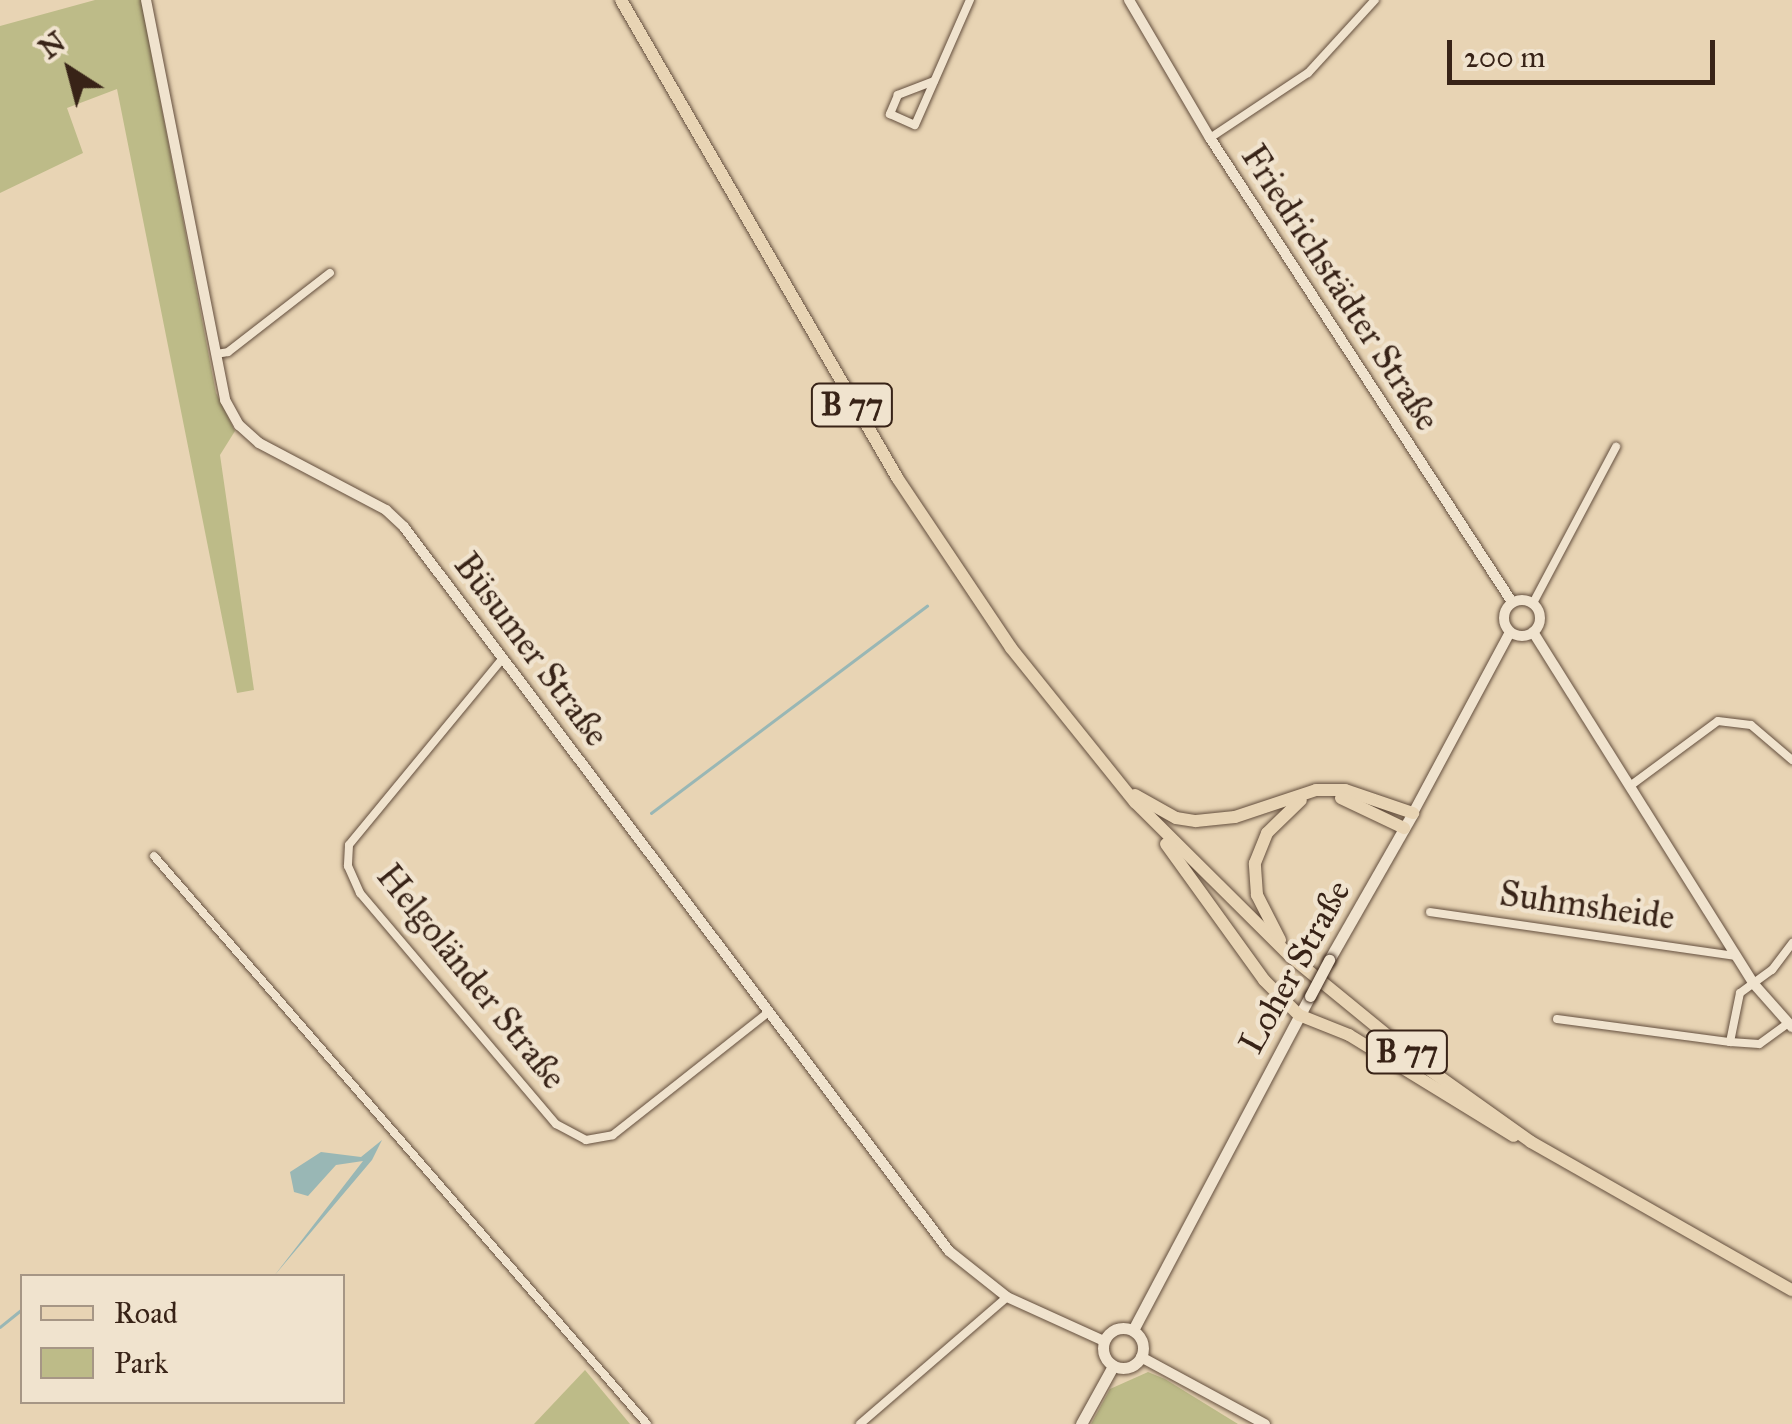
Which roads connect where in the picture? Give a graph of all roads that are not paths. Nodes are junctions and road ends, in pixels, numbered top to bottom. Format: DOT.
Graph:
graph roads {
  1 [pos="146,0"];
  2 [pos="621,0"];
  3 [pos="970,0"];
  4 [pos="1129,0"];
  5 [pos="1375,0"];
  6 [pos="934,81"];
  7 [pos="1210,138"];
  8 [pos="330,273"];
  9 [pos="216,354"];
  10 [pos="1616,447"];
  11 [pos="1512,602"];
  12 [pos="1533,604"];
  13 [pos="1510,632"];
  14 [pos="1533,632"];
  15 [pos="503,658"];
  16 [pos="1792,760"];
  17 [pos="1120,785"];
  18 [pos="1630,786"];
  19 [pos="1135,802"];
  20 [pos="1413,813"];
  21 [pos="1404,828"];
  22 [pos="154,856"];
  23 [pos="1430,912"];
  24 [pos="1792,943"];
  25 [pos="1289,955"];
  26 [pos="1736,956"];
  27 [pos="1753,983"];
  28 [pos="770,1012"];
  29 [pos="1299,1015"];
  30 [pos="1557,1018"];
  31 [pos="1790,1026"];
  32 [pos="1730,1042"];
  33 [pos="1532,1142"];
  34 [pos="1792,1290"];
  35 [pos="1007,1297"];
  36 [pos="1133,1330"];
  37 [pos="1104,1341"];
  38 [pos="1142,1357"];
  39 [pos="1113,1366"];
  40 [pos="647,1424"];
  41 [pos="860,1424"];
  42 [pos="1081,1424"];
  43 [pos="1265,1424"];
  1 -- 9 [label="street, Büsumer Straße"];
  2 -- 17 [label="main road, B 77"];
  3 -- 6 [label="street"];
  4 -- 7 [label="street, Friedrichstädter Straße"];
  5 -- 7 [label="street"];
  6 -- 6 [label="street"];
  7 -- 11 [label="street, Friedrichstädter Straße"];
  8 -- 9 [label="street"];
  9 -- 15 [label="street, Büsumer Straße"];
  10 -- 12 [label="street"];
  11 -- 12 [label="street"];
  11 -- 13 [label="street"];
  12 -- 14 [label="street"];
  13 -- 14 [label="street"];
  13 -- 20 [label="street, Loher Straße"];
  14 -- 18 [label="street"];
  15 -- 28 [label="street, Büsumer Straße"];
  15 -- 28 [label="street, Helgoländer Straße"];
  16 -- 18 [label="street"];
  17 -- 19 [label="main road, B 77"];
  17 -- 20 [label="main road"];
  18 -- 26 [label="street"];
  19 -- 25 [label="main road, B 77"];
  19 -- 29 [label="main road"];
  20 -- 21 [label="main road, Loher Straße"];
  21 -- 25 [label="main road"];
  21 -- 29 [label="main road, Loher Straße, bridge"];
  22 -- 40 [label="street"];
  23 -- 26 [label="street, Suhmsheide"];
  24 -- 27 [label="street"];
  25 -- 33 [label="main road, B 77"];
  26 -- 27 [label="street"];
  27 -- 31 [label="street"];
  27 -- 32 [label="street"];
  28 -- 35 [label="street, Büsumer Straße"];
  29 -- 33 [label="main road"];
  29 -- 36 [label="main road, Loher Straße"];
  30 -- 32 [label="street"];
  31 -- 32 [label="street"];
  33 -- 34 [label="main road, B 77"];
  35 -- 37 [label="street, Büsumer Straße"];
  35 -- 41 [label="street"];
  36 -- 37 [label="main road"];
  36 -- 38 [label="main road"];
  37 -- 39 [label="main road"];
  38 -- 39 [label="main road"];
  38 -- 43 [label="street"];
  39 -- 42 [label="main road"];
}
